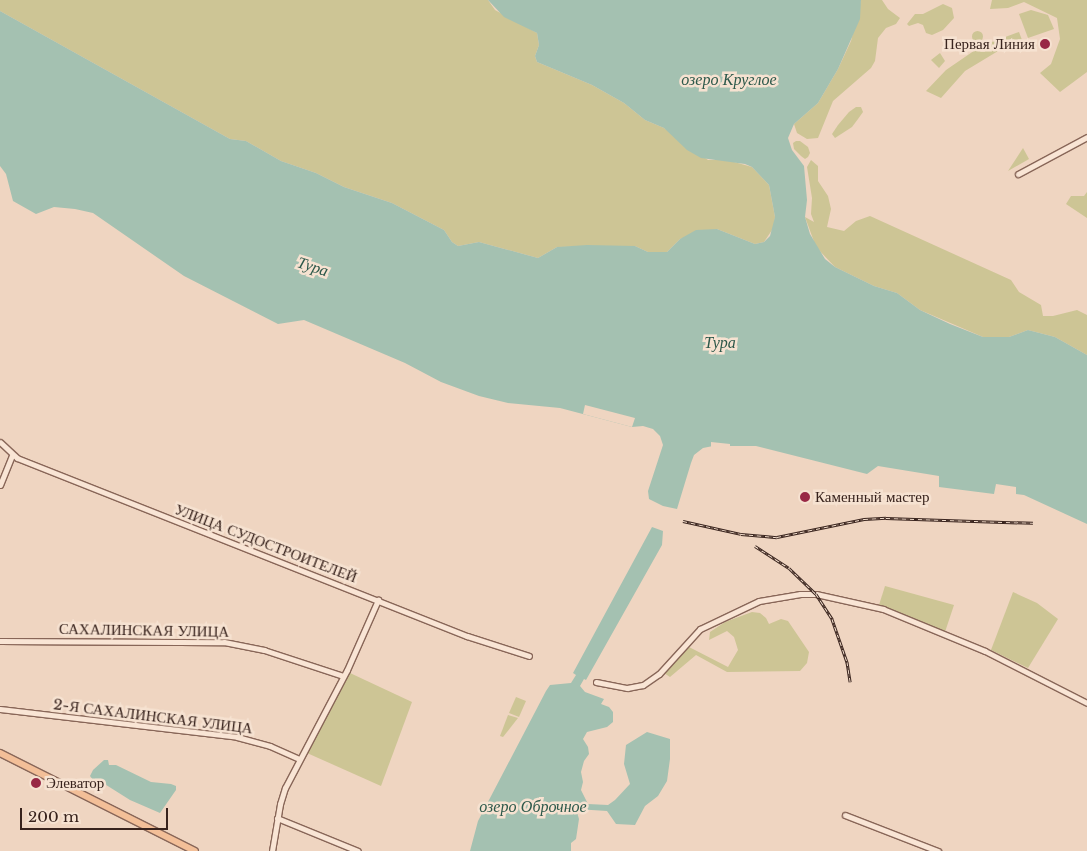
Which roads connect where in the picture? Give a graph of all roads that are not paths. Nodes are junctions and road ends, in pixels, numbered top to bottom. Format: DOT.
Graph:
graph roads {
  1 [pos="1087,137"];
  2 [pos="1018,174"];
  3 [pos="0,442"];
  4 [pos="12,455"];
  5 [pos="0,485"];
  6 [pos="378,600"];
  7 [pos="0,641"];
  8 [pos="529,656"];
  9 [pos="343,676"];
  10 [pos="596,682"];
  11 [pos="1087,703"];
  12 [pos="0,709"];
  13 [pos="0,753"];
  14 [pos="299,759"];
  15 [pos="845,815"];
  16 [pos="277,818"];
  17 [pos="195,851"];
  18 [pos="272,851"];
  19 [pos="358,851"];
  20 [pos="938,851"];
  1 -- 2 [label="street"];
  3 -- 4 [label="street, УЛИЦА СУДОСТРОИТЕЛЕЙ"];
  4 -- 5 [label="street"];
  4 -- 6 [label="street, УЛИЦА СУДОСТРОИТЕЛЕЙ"];
  6 -- 8 [label="street, УЛИЦА СУДОСТРОИТЕЛЕЙ"];
  6 -- 9 [label="street"];
  7 -- 9 [label="street, САХАЛИНСКАЯ УЛИЦА"];
  9 -- 14 [label="street"];
  10 -- 11 [label="street"];
  12 -- 14 [label="street, 2-Я САХАЛИНСКАЯ УЛИЦА"];
  13 -- 17 [label="main road"];
  14 -- 16 [label="street"];
  15 -- 20 [label="street"];
  16 -- 18 [label="street"];
  16 -- 19 [label="street"];
}
